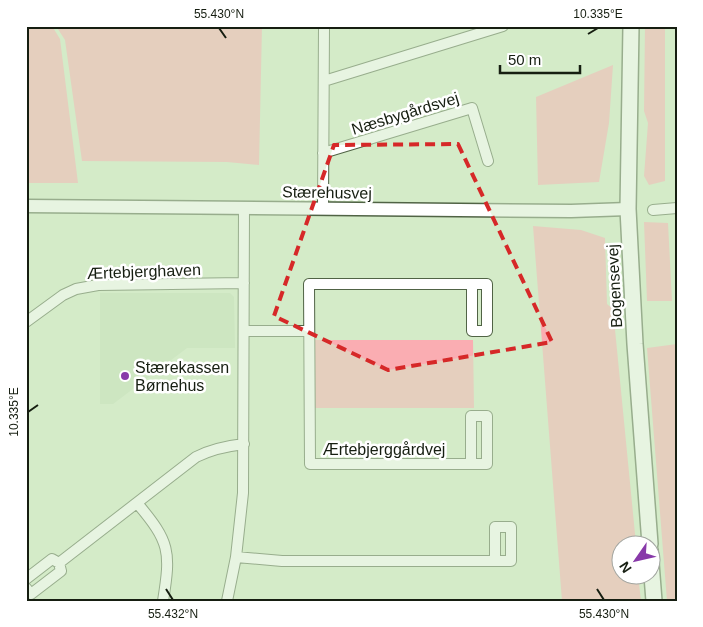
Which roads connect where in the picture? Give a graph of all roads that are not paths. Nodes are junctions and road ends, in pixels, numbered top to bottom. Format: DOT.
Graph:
graph roads {
  1 [pos="324,26"];
  2 [pos="503,26"];
  3 [pos="631,26"];
  4 [pos="324,80"];
  5 [pos="323,153"];
  6 [pos="488,161"];
  7 [pos="26,206"];
  8 [pos="244,208"];
  9 [pos="323,208"];
  10 [pos="677,208"];
  11 [pos="628,209"];
  12 [pos="653,210"];
  13 [pos="244,283"];
  14 [pos="472,284"];
  15 [pos="26,322"];
  16 [pos="309,330"];
  17 [pos="244,331"];
  18 [pos="244,444"];
  19 [pos="471,464"];
  20 [pos="137,503"];
  21 [pos="649,534"];
  22 [pos="236,557"];
  23 [pos="495,561"];
  24 [pos="59,563"];
  25 [pos="26,578"];
  26 [pos="653,584"];
  27 [pos="26,588"];
  28 [pos="163,601"];
  29 [pos="227,601"];
  30 [pos="654,601"];
  1 -- 4 [label="street"];
  2 -- 4 [label="street"];
  3 -- 11 [label="main road, Bogensevej"];
  4 -- 5 [label="street"];
  5 -- 6 [label="street, Næsbygårdsvej"];
  5 -- 9 [label="street"];
  7 -- 8 [label="street, Stærehusvej"];
  8 -- 9 [label="street, Stærehusvej"];
  8 -- 13 [label="street"];
  9 -- 11 [label="street, Stærehusvej"];
  10 -- 12 [label="street"];
  11 -- 21 [label="main road, Bogensevej"];
  13 -- 15 [label="street, Ærtebjerghaven"];
  13 -- 17 [label="street"];
  14 -- 16 [label="street, Ærtebjerggårdvej"];
  16 -- 17 [label="street"];
  16 -- 19 [label="street, Ærtebjerggårdvej"];
  17 -- 18 [label="street"];
  18 -- 20 [label="street"];
  18 -- 22 [label="street"];
  19 -- 19 [label="street, Ærtebjerggårdvej"];
  20 -- 24 [label="street"];
  20 -- 28 [label="street"];
  22 -- 23 [label="street"];
  22 -- 29 [label="street"];
  24 -- 25 [label="street"];
  24 -- 27 [label="street"];
  26 -- 30 [label="main road"];
}
